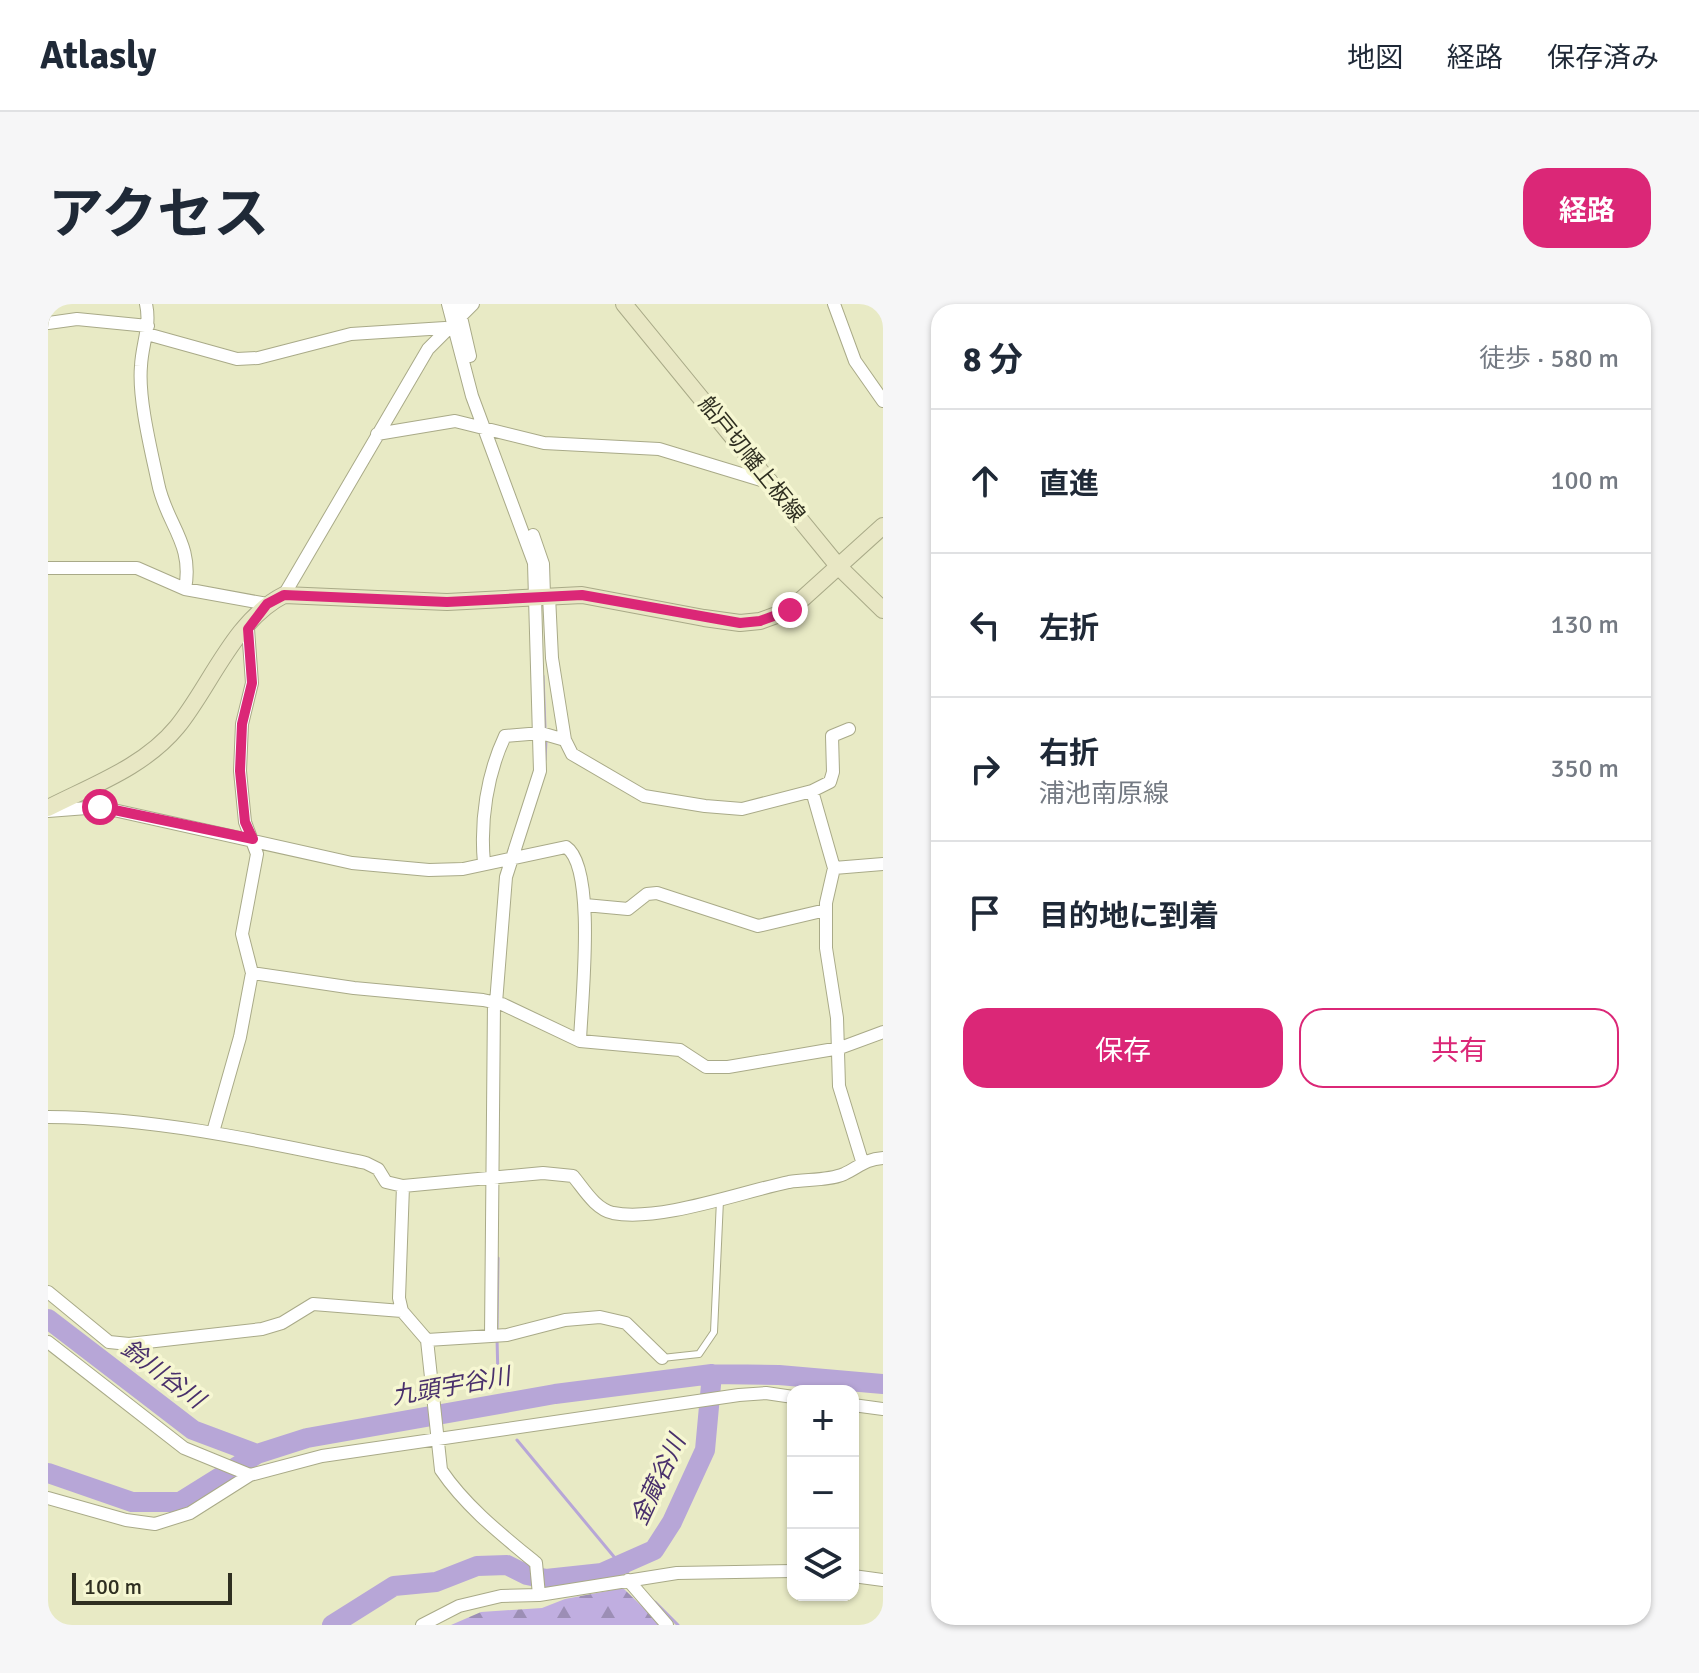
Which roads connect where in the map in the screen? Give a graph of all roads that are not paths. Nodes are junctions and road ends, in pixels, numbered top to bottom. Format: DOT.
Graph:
graph roads {
  1 [pos="146,304"];
  2 [pos="448,304"];
  3 [pos="473,304"];
  4 [pos="624,304"];
  5 [pos="834,304"];
  6 [pos="455,318"];
  7 [pos="48,323"];
  8 [pos="147,330"];
  9 [pos="883,401"];
  10 [pos="488,429"];
  11 [pos="377,434"];
  12 [pos="771,480"];
  13 [pos="883,526"];
  14 [pos="838,566"];
  15 [pos="48,568"];
  16 [pos="185,589"];
  17 [pos="284,595"];
  18 [pos="543,596"];
  19 [pos="267,604"];
  20 [pos="883,610"];
  21 [pos="248,629"];
  22 [pos="849,729"];
  23 [pos="544,734"];
  24 [pos="565,740"];
  25 [pos="812,791"];
  26 [pos="48,810"];
  27 [pos="253,839"];
  28 [pos="515,855"];
  29 [pos="484,863"];
  30 [pos="883,864"];
  31 [pos="834,868"];
  32 [pos="585,905"];
  33 [pos="826,910"];
  34 [pos="252,973"];
  35 [pos="498,1003"];
  36 [pos="883,1032"];
  37 [pos="580,1041"];
  38 [pos="840,1048"];
  39 [pos="48,1117"];
  40 [pos="213,1132"];
  41 [pos="883,1158"];
  42 [pos="862,1161"];
  43 [pos="495,1176"];
  44 [pos="403,1186"];
  45 [pos="720,1200"];
  46 [pos="48,1292"];
  47 [pos="402,1311"];
  48 [pos="495,1335"];
  49 [pos="427,1340"];
  50 [pos="48,1342"];
  51 [pos="662,1358"];
  52 [pos="787,1396"];
  53 [pos="859,1406"];
  54 [pos="883,1409"];
  55 [pos="436,1439"];
  56 [pos="247,1474"];
  57 [pos="48,1498"];
  58 [pos="787,1571"];
  59 [pos="859,1577"];
  60 [pos="628,1580"];
  61 [pos="883,1580"];
  62 [pos="539,1591"];
  63 [pos="422,1625"];
  64 [pos="667,1625"];
  1 -- 8 [label="street"];
  2 -- 6 [label="street"];
  3 -- 6 [label="street"];
  4 -- 12 [label="main road, 船戸切幡上板線"];
  5 -- 9 [label="street"];
  6 -- 8 [label="street"];
  6 -- 10 [label="street"];
  6 -- 11 [label="street"];
  7 -- 8 [label="street"];
  8 -- 16 [label="street"];
  10 -- 11 [label="street"];
  10 -- 12 [label="street"];
  10 -- 18 [label="street"];
  11 -- 17 [label="street"];
  12 -- 14 [label="main road, 船戸切幡上板線"];
  13 -- 14 [label="main road"];
  14 -- 18 [label="main road"];
  14 -- 20 [label="main road, 船戸切幡上板線"];
  15 -- 16 [label="street"];
  16 -- 19 [label="street"];
  17 -- 18 [label="main road"];
  17 -- 19 [label="main road"];
  18 -- 23 [label="street"];
  18 -- 24 [label="street"];
  19 -- 21 [label="main road"];
  21 -- 26 [label="main road"];
  21 -- 27 [label="street"];
  22 -- 25 [label="street"];
  23 -- 24 [label="street"];
  23 -- 28 [label="street"];
  23 -- 29 [label="street"];
  24 -- 25 [label="street"];
  25 -- 31 [label="street"];
  26 -- 27 [label="street"];
  27 -- 29 [label="street"];
  27 -- 34 [label="street"];
  28 -- 29 [label="street"];
  28 -- 32 [label="street"];
  28 -- 35 [label="street"];
  30 -- 31 [label="street"];
  31 -- 33 [label="street"];
  32 -- 33 [label="street"];
  32 -- 37 [label="street"];
  33 -- 38 [label="street"];
  34 -- 35 [label="street"];
  34 -- 40 [label="street"];
  35 -- 37 [label="street"];
  35 -- 43 [label="street"];
  36 -- 38 [label="street"];
  37 -- 38 [label="street"];
  38 -- 42 [label="street"];
  39 -- 40 [label="street"];
  40 -- 44 [label="street"];
  41 -- 42 [label="street"];
  42 -- 45 [label="street"];
  43 -- 44 [label="street"];
  43 -- 45 [label="street"];
  43 -- 48 [label="street"];
  44 -- 47 [label="street"];
  45 -- 51 [label="lane"];
  46 -- 47 [label="street"];
  47 -- 49 [label="street"];
  48 -- 49 [label="street"];
  48 -- 51 [label="street"];
  49 -- 55 [label="street"];
  50 -- 56 [label="street"];
  52 -- 55 [label="street"];
  53 -- 54 [label="street"];
  55 -- 56 [label="street"];
  55 -- 62 [label="street"];
  56 -- 57 [label="street"];
  58 -- 60 [label="street"];
  59 -- 61 [label="street"];
  60 -- 62 [label="street"];
  60 -- 64 [label="street"];
  62 -- 63 [label="street"];
}
